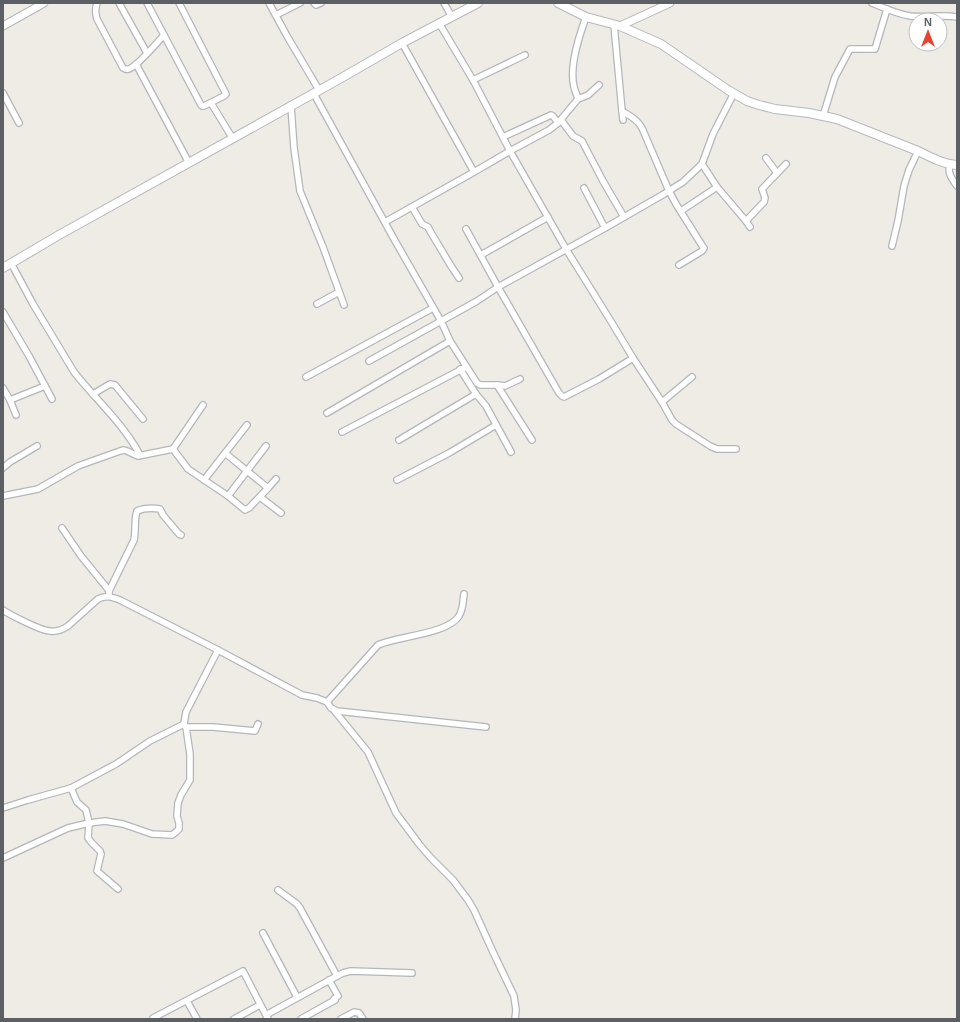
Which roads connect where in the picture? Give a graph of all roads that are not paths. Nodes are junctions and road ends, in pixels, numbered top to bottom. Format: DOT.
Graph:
graph roads {
  1 [pos="44,3"];
  2 [pos="97,3"];
  3 [pos="119,3"];
  4 [pos="146,3"];
  5 [pos="179,3"];
  6 [pos="269,3"];
  7 [pos="300,3"];
  8 [pos="314,3"];
  9 [pos="321,3"];
  10 [pos="444,3"];
  11 [pos="478,3"];
  12 [pos="558,3"];
  13 [pos="670,3"];
  14 [pos="872,3"];
  15 [pos="887,9"];
  16 [pos="276,15"];
  17 [pos="452,17"];
  18 [pos="586,17"];
  19 [pos="957,17"];
  20 [pos="439,23"];
  21 [pos="617,25"];
  22 [pos="3,26"];
  23 [pos="164,35"];
  24 [pos="402,43"];
  25 [pos="147,53"];
  26 [pos="525,56"];
  27 [pos="136,64"];
  28 [pos="473,80"];
  29 [pos="599,85"];
  30 [pos="316,92"];
  31 [pos="3,93"];
  32 [pos="734,93"];
  33 [pos="578,99"];
  34 [pos="211,103"];
  35 [pos="291,106"];
  36 [pos="622,111"];
  37 [pos="823,116"];
  38 [pos="623,120"];
  39 [pos="559,122"];
  40 [pos="19,123"];
  41 [pos="503,137"];
  42 [pos="233,139"];
  43 [pos="510,151"];
  44 [pos="918,151"];
  45 [pos="766,158"];
  46 [pos="189,163"];
  47 [pos="702,164"];
  48 [pos="786,164"];
  49 [pos="954,165"];
  50 [pos="474,172"];
  51 [pos="777,173"];
  52 [pos="957,186"];
  53 [pos="717,187"];
  54 [pos="584,188"];
  55 [pos="669,191"];
  56 [pos="412,207"];
  57 [pos="680,211"];
  58 [pos="624,217"];
  59 [pos="546,218"];
  60 [pos="746,221"];
  61 [pos="385,222"];
  62 [pos="750,227"];
  63 [pos="606,228"];
  64 [pos="466,229"];
  65 [pos="892,246"];
  66 [pos="566,249"];
  67 [pos="480,255"];
  68 [pos="11,263"];
  69 [pos="679,265"];
  70 [pos="3,268"];
  71 [pos="459,278"];
  72 [pos="498,286"];
  73 [pos="339,292"];
  74 [pos="317,304"];
  75 [pos="344,305"];
  76 [pos="433,308"];
  77 [pos="3,312"];
  78 [pos="441,321"];
  79 [pos="450,341"];
  80 [pos="632,358"];
  81 [pos="369,361"];
  82 [pos="463,368"];
  83 [pos="306,377"];
  84 [pos="692,377"];
  85 [pos="520,379"];
  86 [pos="497,385"];
  87 [pos="45,386"];
  88 [pos="3,388"];
  89 [pos="93,394"];
  90 [pos="476,394"];
  91 [pos="52,399"];
  92 [pos="10,400"];
  93 [pos="662,402"];
  94 [pos="202,405"];
  95 [pos="327,413"];
  96 [pos="16,415"];
  97 [pos="142,419"];
  98 [pos="496,425"];
  99 [pos="248,426"];
  100 [pos="342,432"];
  101 [pos="399,440"];
  102 [pos="532,440"];
  103 [pos="37,446"];
  104 [pos="266,446"];
  105 [pos="173,449"];
  106 [pos="736,449"];
  107 [pos="511,452"];
  108 [pos="225,454"];
  109 [pos="140,455"];
  110 [pos="3,468"];
  111 [pos="247,472"];
  112 [pos="276,479"];
  113 [pos="204,480"];
  114 [pos="397,480"];
  115 [pos="268,488"];
  116 [pos="3,496"];
  117 [pos="228,496"];
  118 [pos="260,497"];
  119 [pos="281,513"];
  120 [pos="62,528"];
  121 [pos="181,535"];
  122 [pos="108,594"];
  123 [pos="464,594"];
  124 [pos="3,610"];
  125 [pos="218,650"];
  126 [pos="327,702"];
  127 [pos="331,708"];
  128 [pos="258,724"];
  129 [pos="185,726"];
  130 [pos="486,727"];
  131 [pos="71,788"];
  132 [pos="3,808"];
  133 [pos="89,823"];
  134 [pos="3,858"];
  135 [pos="118,889"];
  136 [pos="278,890"];
  137 [pos="263,933"];
  138 [pos="412,973"];
  139 [pos="337,976"];
  140 [pos="329,980"];
  141 [pos="297,997"];
  142 [pos="187,1001"];
  143 [pos="260,1005"];
  144 [pos="267,1017"];
  145 [pos="236,1018"];
  146 [pos="154,1019"];
  147 [pos="197,1019"];
  148 [pos="301,1019"];
  149 [pos="341,1019"];
  150 [pos="363,1019"];
  151 [pos="515,1019"];
  1 -- 22 [label="street"];
  2 -- 27 [label="street"];
  3 -- 25 [label="street"];
  4 -- 23 [label="street"];
  5 -- 34 [label="street"];
  6 -- 16 [label="street"];
  7 -- 16 [label="street"];
  8 -- 9 [label="street"];
  10 -- 17 [label="street"];
  11 -- 17 [label="main road"];
  12 -- 18 [label="main road"];
  13 -- 21 [label="street"];
  14 -- 15 [label="street"];
  15 -- 19 [label="street"];
  15 -- 37 [label="street"];
  16 -- 30 [label="street"];
  17 -- 20 [label="main road"];
  18 -- 21 [label="main road"];
  18 -- 33 [label="street"];
  20 -- 24 [label="main road"];
  20 -- 28 [label="street"];
  21 -- 32 [label="main road"];
  21 -- 36 [label="street"];
  23 -- 25 [label="street"];
  23 -- 34 [label="street"];
  24 -- 30 [label="main road"];
  24 -- 50 [label="street"];
  25 -- 27 [label="street"];
  26 -- 28 [label="street"];
  27 -- 46 [label="street"];
  28 -- 41 [label="street"];
  29 -- 33 [label="street"];
  30 -- 35 [label="main road"];
  30 -- 61 [label="street"];
  31 -- 40 [label="street"];
  32 -- 37 [label="main road"];
  32 -- 47 [label="street"];
  33 -- 39 [label="street"];
  34 -- 42 [label="street"];
  35 -- 42 [label="main road"];
  35 -- 73 [label="street"];
  36 -- 38 [label="street"];
  36 -- 55 [label="street"];
  37 -- 44 [label="main road"];
  39 -- 41 [label="street"];
  39 -- 43 [label="street"];
  39 -- 58 [label="street"];
  41 -- 43 [label="street"];
  42 -- 46 [label="main road"];
  43 -- 50 [label="street"];
  43 -- 59 [label="street"];
  44 -- 49 [label="main road"];
  44 -- 65 [label="street"];
  45 -- 51 [label="street"];
  46 -- 68 [label="main road"];
  47 -- 53 [label="street"];
  47 -- 55 [label="street"];
  48 -- 51 [label="street"];
  49 -- 52 [label="street"];
  50 -- 56 [label="street"];
  51 -- 60 [label="street"];
  53 -- 57 [label="street"];
  53 -- 60 [label="street"];
  54 -- 63 [label="street"];
  55 -- 57 [label="street"];
  55 -- 58 [label="street"];
  56 -- 61 [label="street"];
  56 -- 71 [label="street"];
  57 -- 69 [label="street"];
  58 -- 63 [label="street"];
  59 -- 66 [label="street"];
  59 -- 67 [label="street"];
  60 -- 62 [label="street"];
  61 -- 76 [label="street"];
  63 -- 66 [label="street"];
  64 -- 67 [label="street"];
  66 -- 72 [label="street"];
  66 -- 80 [label="street"];
  67 -- 72 [label="street"];
  68 -- 70 [label="main road"];
  68 -- 89 [label="street"];
  72 -- 78 [label="street"];
  72 -- 80 [label="street"];
  73 -- 74 [label="street"];
  73 -- 75 [label="street"];
  76 -- 78 [label="street"];
  76 -- 83 [label="street"];
  77 -- 87 [label="street"];
  78 -- 79 [label="street"];
  78 -- 81 [label="street"];
  79 -- 82 [label="street"];
  79 -- 95 [label="street"];
  80 -- 93 [label="street"];
  82 -- 86 [label="street"];
  82 -- 90 [label="street"];
  82 -- 100 [label="street"];
  84 -- 93 [label="street"];
  85 -- 86 [label="street"];
  86 -- 102 [label="street"];
  87 -- 91 [label="street"];
  87 -- 92 [label="street"];
  88 -- 92 [label="street"];
  89 -- 97 [label="street"];
  89 -- 109 [label="street"];
  90 -- 98 [label="street"];
  90 -- 101 [label="street"];
  92 -- 96 [label="street"];
  93 -- 106 [label="street"];
  94 -- 105 [label="street"];
  98 -- 107 [label="street"];
  98 -- 114 [label="street"];
  99 -- 108 [label="street"];
  103 -- 110 [label="street"];
  104 -- 111 [label="street"];
  105 -- 109 [label="street"];
  105 -- 113 [label="street"];
  108 -- 111 [label="street"];
  108 -- 113 [label="street"];
  109 -- 116 [label="street"];
  111 -- 115 [label="street"];
  111 -- 117 [label="street"];
  112 -- 115 [label="street"];
  113 -- 117 [label="street"];
  115 -- 118 [label="street"];
  117 -- 118 [label="street"];
  118 -- 119 [label="street"];
  120 -- 122 [label="street"];
  121 -- 122 [label="street"];
  122 -- 124 [label="street"];
  122 -- 125 [label="street"];
  123 -- 126 [label="street"];
  125 -- 126 [label="street"];
  125 -- 129 [label="street"];
  126 -- 127 [label="street"];
  127 -- 130 [label="street"];
  127 -- 151 [label="street"];
  128 -- 129 [label="street"];
  129 -- 131 [label="street"];
  129 -- 133 [label="street"];
  131 -- 132 [label="street"];
  131 -- 133 [label="street"];
  133 -- 134 [label="street"];
  133 -- 135 [label="street"];
  136 -- 139 [label="street"];
  137 -- 141 [label="street"];
  138 -- 139 [label="street"];
  139 -- 140 [label="street"];
  140 -- 141 [label="street"];
  140 -- 148 [label="street"];
  141 -- 144 [label="street"];
  142 -- 143 [label="street"];
  142 -- 146 [label="street"];
  142 -- 147 [label="street"];
  143 -- 144 [label="street"];
  143 -- 145 [label="street"];
  149 -- 150 [label="street"];
}
